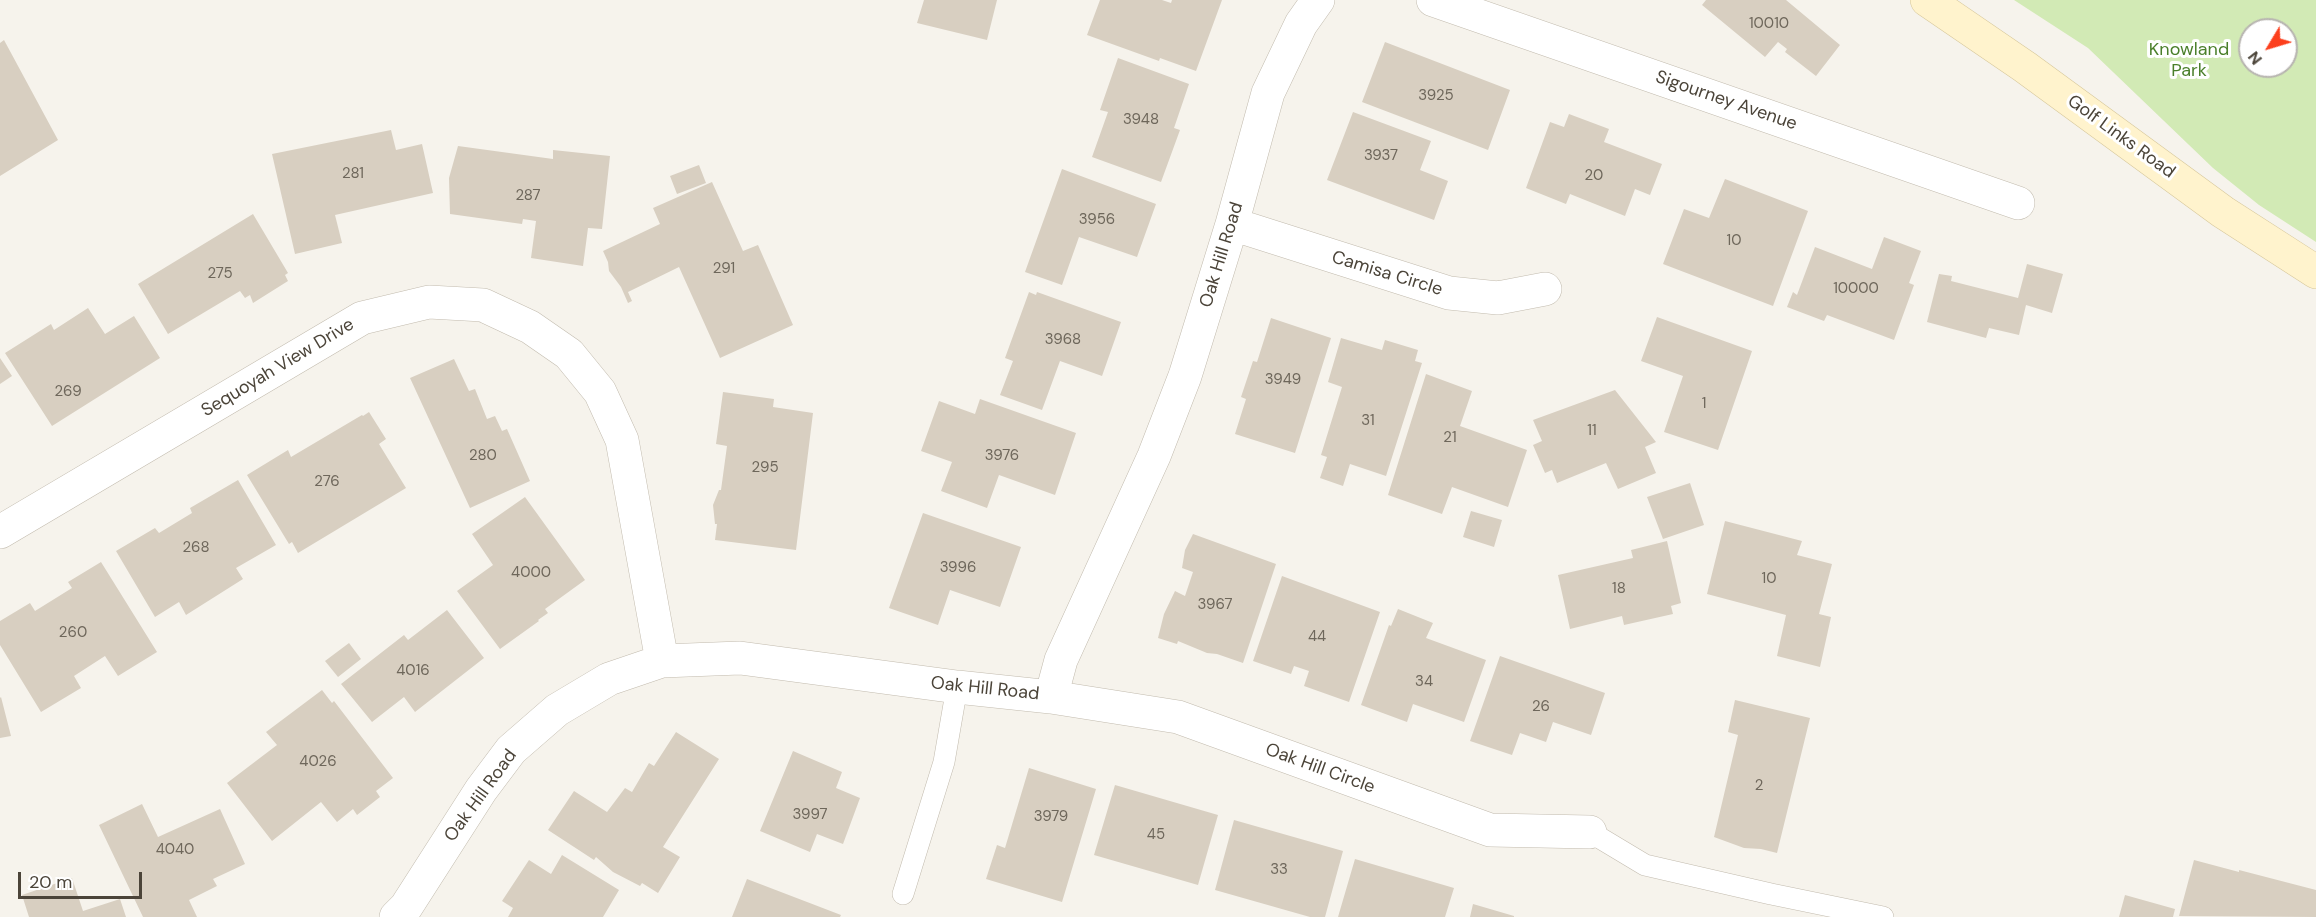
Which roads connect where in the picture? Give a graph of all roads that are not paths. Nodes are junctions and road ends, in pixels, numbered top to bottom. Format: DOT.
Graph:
graph roads {
  1 [pos="1318,0"];
  2 [pos="1433,0"];
  3 [pos="1927,0"];
  4 [pos="2018,203"];
  5 [pos="1232,224"];
  6 [pos="2316,272"];
  7 [pos="1545,289"];
  8 [pos="0,532"];
  9 [pos="662,661"];
  10 [pos="957,687"];
  11 [pos="1051,696"];
  12 [pos="1590,832"];
  13 [pos="903,894"];
  14 [pos="396,917"];
  15 [pos="1883,917"];
  1 -- 5 [label="street, Oak Hill Road"];
  2 -- 4 [label="street, Sigourney Avenue"];
  3 -- 6 [label="main road, Golf Links Road"];
  5 -- 7 [label="street, Camisa Circle"];
  5 -- 11 [label="street, Oak Hill Road"];
  8 -- 9 [label="street, Sequoyah View Drive"];
  9 -- 10 [label="street, Oak Hill Road"];
  9 -- 14 [label="street, Oak Hill Road"];
  10 -- 11 [label="street, Oak Hill Road"];
  10 -- 13 [label="lane"];
  11 -- 12 [label="street, Oak Hill Circle"];
  12 -- 15 [label="lane"];
}
